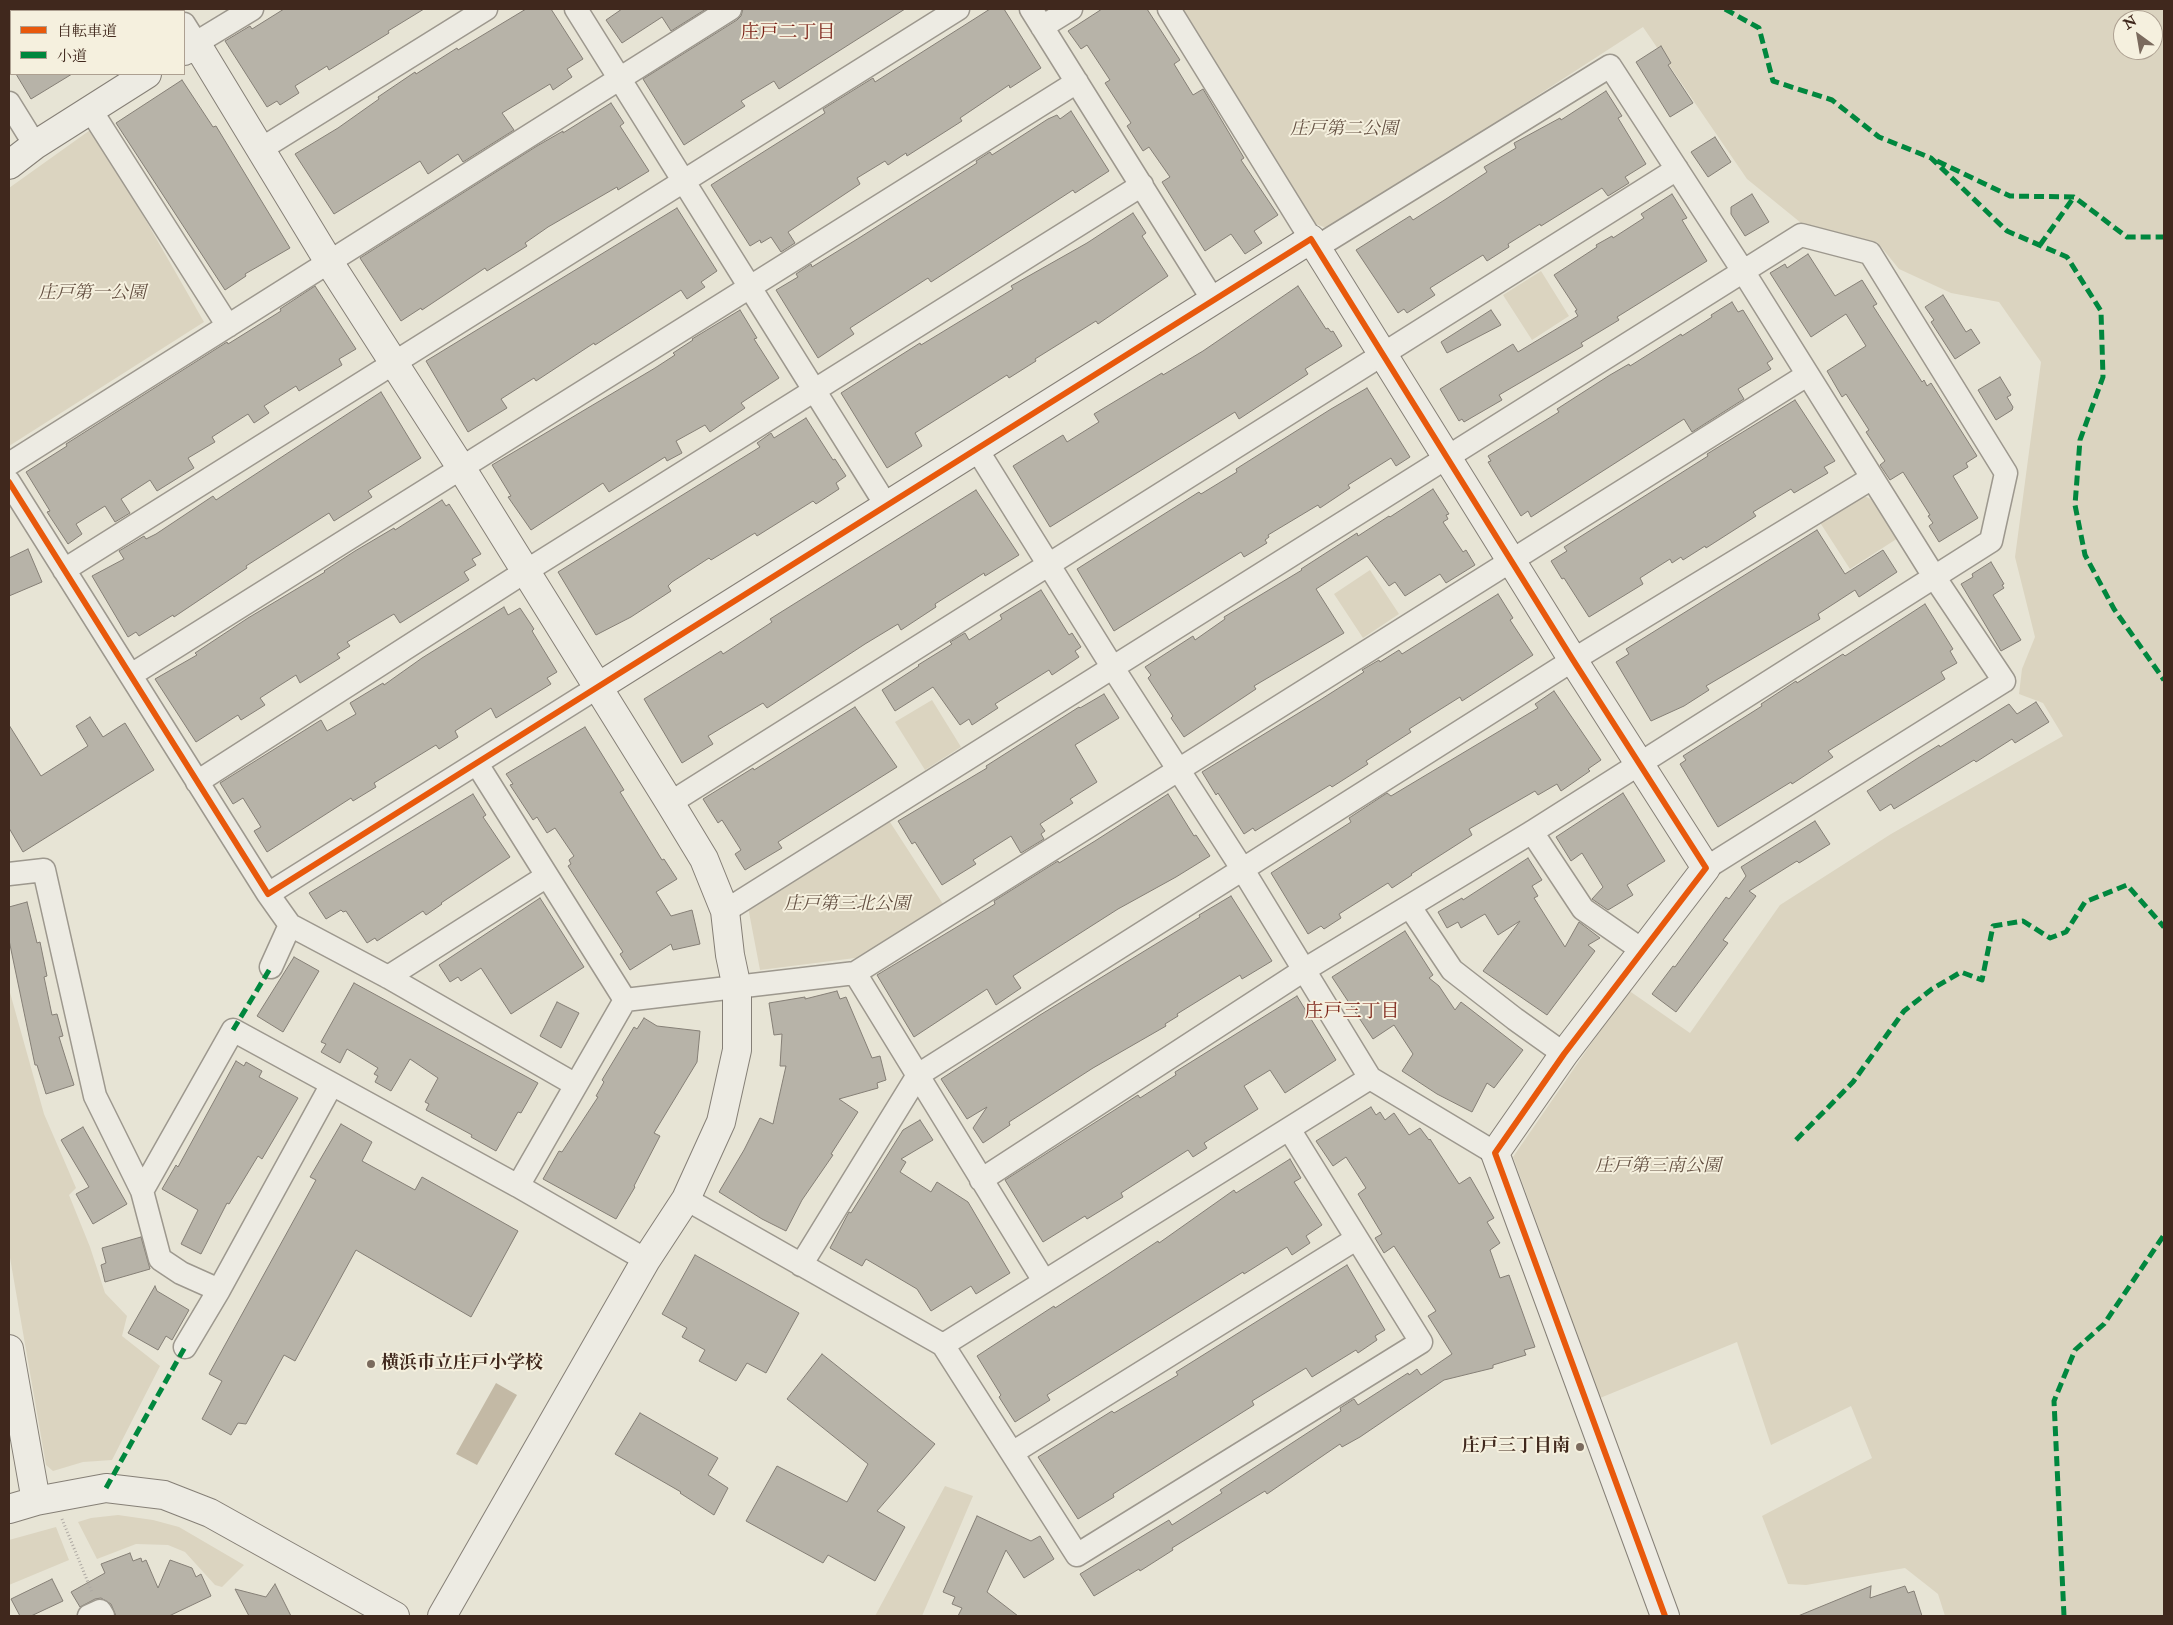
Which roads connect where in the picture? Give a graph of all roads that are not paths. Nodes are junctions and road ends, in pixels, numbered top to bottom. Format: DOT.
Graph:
graph roads {
  1 [pos="252,9"];
  2 [pos="486,9"];
  3 [pos="576,9"];
  4 [pos="730,9"];
  5 [pos="958,9"];
  6 [pos="1071,9"];
  7 [pos="1169,9"];
  8 [pos="1037,18"];
  9 [pos="188,39"];
  10 [pos="145,75"];
  11 [pos="618,79"];
  12 [pos="1077,82"];
  13 [pos="9,103"];
  14 [pos="90,109"];
  15 [pos="35,145"];
  16 [pos="261,149"];
  17 [pos="9,165"];
  18 [pos="1676,169"];
  19 [pos="683,180"];
  20 [pos="1142,185"];
  21 [pos="1314,243"];
  22 [pos="329,262"];
  23 [pos="1743,271"];
  24 [pos="749,288"];
  25 [pos="1214,300"];
  26 [pos="228,326"];
  27 [pos="1384,353"];
  28 [pos="393,362"];
  29 [pos="1807,375"];
  30 [pos="815,390"];
  31 [pos="976,448"];
  32 [pos="1449,456"];
  33 [pos="9,464"];
  34 [pos="462,469"];
  35 [pos="1872,478"];
  36 [pos="9,482"];
  37 [pos="886,505"];
  38 [pos="1513,561"];
  39 [pos="1049,565"];
  40 [pos="64,570"];
  41 [pos="526,571"];
  42 [pos="1935,578"];
  43 [pos="1574,660"];
  44 [pos="1112,668"];
  45 [pos="130,674"];
  46 [pos="598,687"];
  47 [pos="477,764"];
  48 [pos="1640,764"];
  49 [pos="1177,769"];
  50 [pos="197,782"];
  51 [pos="670,803"];
  52 [pos="1532,832"];
  53 [pos="1706,868"];
  54 [pos="1243,870"];
  55 [pos="9,874"];
  56 [pos="547,876"];
  57 [pos="268,894"];
  58 [pos="1410,906"];
  59 [pos="725,911"];
  60 [pos="290,925"];
  61 [pos="1642,950"];
  62 [pos="271,967"];
  63 [pos="1304,970"];
  64 [pos="856,972"];
  65 [pos="388,977"];
  66 [pos="737,988"];
  67 [pos="625,1000"];
  68 [pos="1564,1054"];
  69 [pos="918,1075"];
  70 [pos="1370,1078"];
  71 [pos="332,1084"];
  72 [pos="576,1085"];
  73 [pos="1289,1129"];
  74 [pos="1495,1153"];
  75 [pos="981,1180"];
  76 [pos="518,1186"];
  77 [pos="142,1191"];
  78 [pos="686,1199"];
  79 [pos="1356,1238"];
  80 [pos="646,1260"];
  81 [pos="800,1265"];
  82 [pos="1044,1281"];
  83 [pos="219,1290"];
  84 [pos="943,1345"];
  85 [pos="185,1347"];
  86 [pos="9,1349"];
  87 [pos="1012,1453"];
  88 [pos="36,1501"];
  89 [pos="9,1509"];
  90 [pos="395,1616"];
  91 [pos="442,1616"];
  92 [pos="1665,1616"];
  1 -- 9 [label="street"];
  2 -- 16 [label="street"];
  3 -- 11 [label="street"];
  4 -- 11 [label="street"];
  5 -- 19 [label="street"];
  6 -- 8 [label="street"];
  7 -- 21 [label="street"];
  8 -- 12 [label="street"];
  9 -- 16 [label="street"];
  10 -- 14 [label="street"];
  11 -- 19 [label="street"];
  11 -- 22 [label="street"];
  12 -- 20 [label="street"];
  12 -- 24 [label="street"];
  13 -- 15 [label="street"];
  14 -- 15 [label="street"];
  14 -- 26 [label="street"];
  15 -- 17 [label="street"];
  16 -- 22 [label="street"];
  18 -- 21 [label="street"];
  18 -- 23 [label="street"];
  18 -- 27 [label="street"];
  19 -- 24 [label="street"];
  19 -- 28 [label="street"];
  20 -- 25 [label="street"];
  20 -- 30 [label="street"];
  21 -- 25 [label="street"];
  21 -- 27 [label="street"];
  22 -- 26 [label="street"];
  22 -- 28 [label="street"];
  23 -- 29 [label="street"];
  23 -- 32 [label="street"];
  23 -- 42 [label="street"];
  24 -- 30 [label="street"];
  24 -- 34 [label="street"];
  25 -- 31 [label="street"];
  26 -- 33 [label="street"];
  27 -- 32 [label="street"];
  27 -- 39 [label="street"];
  28 -- 34 [label="street"];
  28 -- 40 [label="street"];
  29 -- 35 [label="street"];
  29 -- 38 [label="street"];
  30 -- 37 [label="street"];
  30 -- 41 [label="street"];
  31 -- 37 [label="street"];
  31 -- 39 [label="street"];
  32 -- 38 [label="street"];
  32 -- 44 [label="street"];
  34 -- 41 [label="street"];
  34 -- 45 [label="street"];
  35 -- 42 [label="street"];
  35 -- 43 [label="street"];
  36 -- 40 [label="street"];
  37 -- 46 [label="street"];
  38 -- 43 [label="street"];
  38 -- 49 [label="street"];
  39 -- 44 [label="street"];
  39 -- 51 [label="street"];
  40 -- 45 [label="street"];
  41 -- 46 [label="street"];
  41 -- 50 [label="street"];
  42 -- 48 [label="street"];
  42 -- 53 [label="street"];
  43 -- 48 [label="street"];
  43 -- 54 [label="street"];
  44 -- 49 [label="street"];
  44 -- 59 [label="street"];
  45 -- 50 [label="street"];
  46 -- 47 [label="street"];
  46 -- 51 [label="street"];
  47 -- 56 [label="street"];
  47 -- 57 [label="street"];
  48 -- 52 [label="street"];
  48 -- 53 [label="street"];
  49 -- 54 [label="street"];
  49 -- 64 [label="street"];
  50 -- 57 [label="street"];
  51 -- 59 [label="street"];
  52 -- 58 [label="street"];
  52 -- 61 [label="street"];
  53 -- 61 [label="street"];
  54 -- 63 [label="street"];
  54 -- 69 [label="street"];
  55 -- 77 [label="street"];
  56 -- 65 [label="street"];
  56 -- 67 [label="street"];
  57 -- 60 [label="street"];
  58 -- 63 [label="street"];
  58 -- 68 [label="street"];
  59 -- 66 [label="street"];
  60 -- 62 [label="street"];
  60 -- 65 [label="street"];
  61 -- 68 [label="street"];
  63 -- 70 [label="street"];
  63 -- 75 [label="street"];
  64 -- 66 [label="street"];
  64 -- 69 [label="street"];
  65 -- 72 [label="street"];
  66 -- 67 [label="street"];
  66 -- 78 [label="street"];
  67 -- 72 [label="street"];
  68 -- 74 [label="street"];
  69 -- 75 [label="street"];
  69 -- 81 [label="street"];
  70 -- 73 [label="street"];
  70 -- 74 [label="street"];
  71 -- 76 [label="street"];
  71 -- 77 [label="street"];
  71 -- 83 [label="street"];
  72 -- 76 [label="street"];
  73 -- 79 [label="street"];
  73 -- 82 [label="street"];
  74 -- 92 [label="street"];
  75 -- 82 [label="street"];
  76 -- 80 [label="street"];
  77 -- 83 [label="street"];
  78 -- 80 [label="street"];
  78 -- 81 [label="street"];
  79 -- 87 [label="street"];
  79 -- 87 [label="street"];
  80 -- 91 [label="street"];
  81 -- 84 [label="street"];
  82 -- 84 [label="street"];
  83 -- 85 [label="street"];
  84 -- 87 [label="street"];
  86 -- 88 [label="street"];
  88 -- 89 [label="street"];
  88 -- 90 [label="street"];
}
